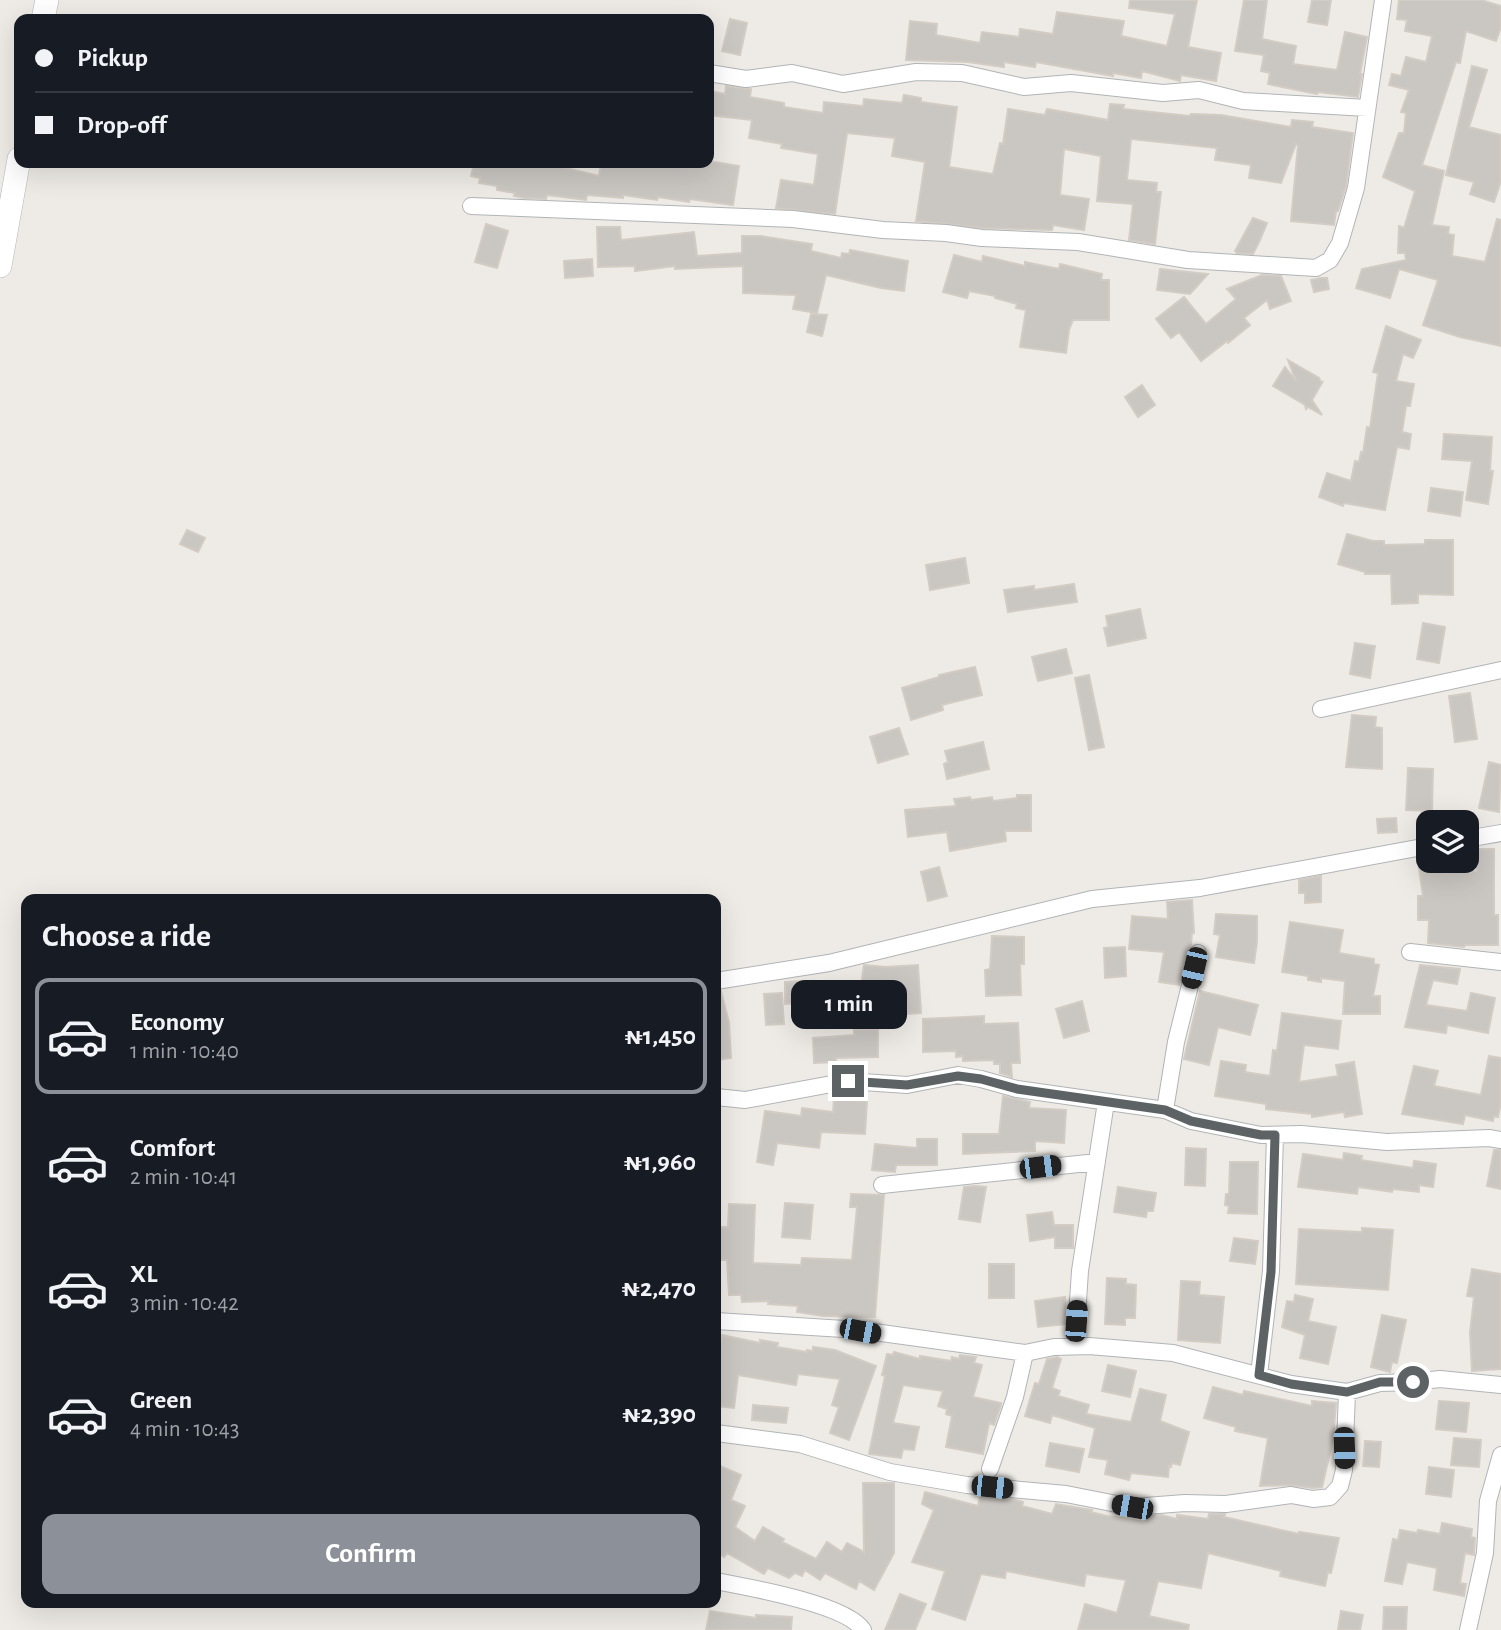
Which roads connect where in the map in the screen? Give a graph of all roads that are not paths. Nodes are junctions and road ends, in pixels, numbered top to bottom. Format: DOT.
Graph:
graph roads {
  1 [pos="1384,0"];
  2 [pos="714,75"];
  3 [pos="1367,108"];
  4 [pos="12,163"];
  5 [pos="471,206"];
  6 [pos="0,266"];
  7 [pos="1501,670"];
  8 [pos="1321,709"];
  9 [pos="1501,834"];
  10 [pos="1479,837"];
  11 [pos="1416,848"];
  12 [pos="1198,953"];
  13 [pos="1410,953"];
  14 [pos="1501,962"];
  15 [pos="721,980"];
  16 [pos="721,1098"];
  17 [pos="1106,1102"];
  18 [pos="1165,1110"];
  19 [pos="1275,1135"];
  20 [pos="1501,1140"];
  21 [pos="1097,1161"];
  22 [pos="881,1185"];
  23 [pos="721,1321"];
  24 [pos="1075,1346"];
  25 [pos="1025,1353"];
  26 [pos="1259,1375"];
  27 [pos="1501,1385"];
  28 [pos="1347,1392"];
  29 [pos="721,1434"];
  30 [pos="1501,1455"];
  31 [pos="990,1469"];
  32 [pos="721,1582"];
  33 [pos="863,1630"];
  34 [pos="1468,1630"];
  1 -- 3 [label="street"];
  2 -- 3 [label="street"];
  3 -- 5 [label="street"];
  4 -- 6 [label="street"];
  7 -- 8 [label="street"];
  9 -- 10 [label="street"];
  11 -- 15 [label="street"];
  12 -- 18 [label="street"];
  13 -- 14 [label="street"];
  16 -- 17 [label="street"];
  17 -- 18 [label="street"];
  17 -- 21 [label="street"];
  18 -- 19 [label="street"];
  19 -- 20 [label="street"];
  19 -- 26 [label="street"];
  21 -- 22 [label="street"];
  21 -- 24 [label="street"];
  23 -- 25 [label="street"];
  24 -- 25 [label="street"];
  24 -- 26 [label="street"];
  25 -- 31 [label="street"];
  26 -- 28 [label="street"];
  27 -- 28 [label="street"];
  28 -- 29 [label="street"];
  30 -- 34 [label="street"];
  32 -- 33 [label="street"];
}
